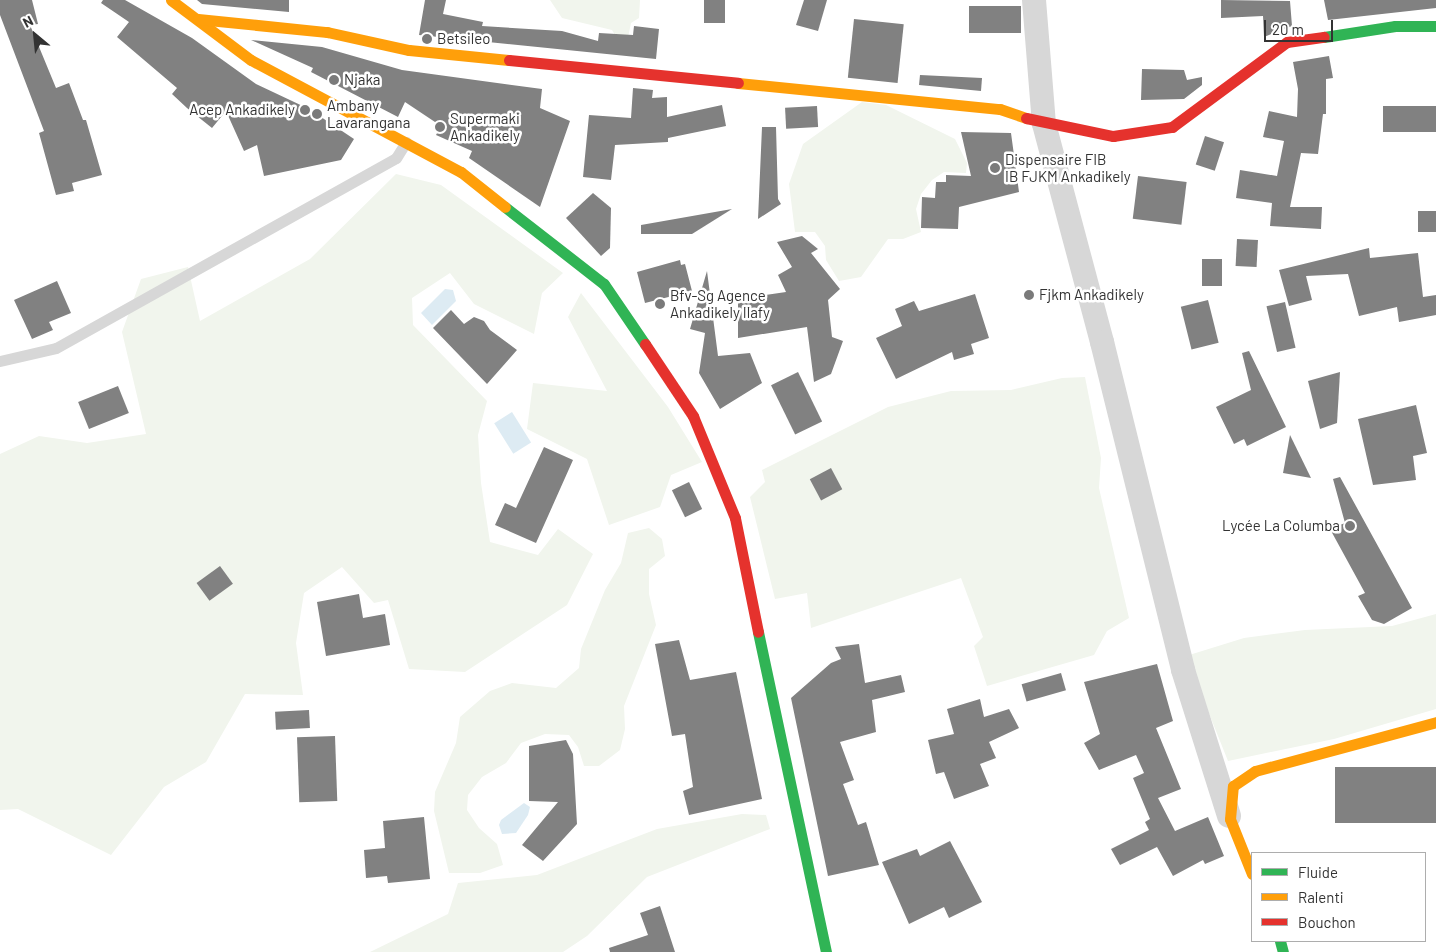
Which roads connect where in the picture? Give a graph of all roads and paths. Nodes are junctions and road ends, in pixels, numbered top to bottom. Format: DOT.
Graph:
graph roads {
  1 [pos="171,0"];
  2 [pos="1034,0"];
  3 [pos="198,19"];
  4 [pos="1436,26"];
  5 [pos="1044,124"];
  6 [pos="406,142"];
  7 [pos="0,361"];
  8 [pos="1436,722"];
  9 [pos="1230,819"];
  10 [pos="1251,872"];
  11 [pos="826,952"];
  1 -- 3 [label="street"];
  2 -- 5 [label="street"];
  3 -- 5 [label="street"];
  3 -- 6 [label="street"];
  4 -- 5 [label="street"];
  5 -- 9 [label="street"];
  6 -- 7 [label="lane"];
  6 -- 11 [label="street"];
  8 -- 9 [label="street"];
  9 -- 10 [label="street"];
}
